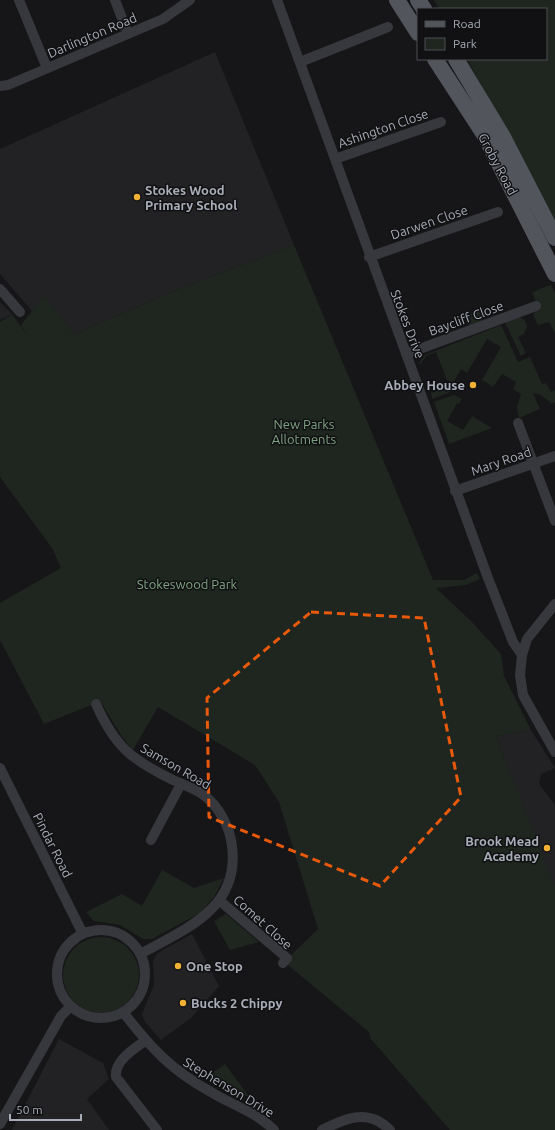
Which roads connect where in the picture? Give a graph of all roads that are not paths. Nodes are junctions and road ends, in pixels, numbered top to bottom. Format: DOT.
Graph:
graph roads {
  1 [pos="18,0"];
  2 [pos="115,0"];
  3 [pos="190,0"];
  4 [pos="277,0"];
  5 [pos="397,0"];
  6 [pos="388,27"];
  7 [pos="417,31"];
  8 [pos="128,34"];
  9 [pos="436,60"];
  10 [pos="457,60"];
  11 [pos="300,62"];
  12 [pos="47,68"];
  13 [pos="0,86"];
  14 [pos="441,122"];
  15 [pos="335,159"];
  16 [pos="498,212"];
  17 [pos="555,238"];
  18 [pos="369,257"];
  19 [pos="555,274"];
  20 [pos="0,288"];
  21 [pos="536,306"];
  22 [pos="20,312"];
  23 [pos="406,354"];
  24 [pos="518,423"];
  25 [pos="555,456"];
  26 [pos="534,464"];
  27 [pos="455,491"];
  28 [pos="555,521"];
  29 [pos="555,604"];
  30 [pos="522,655"];
  31 [pos="96,704"];
  32 [pos="555,752"];
  33 [pos="0,768"];
  34 [pos="181,784"];
  35 [pos="151,840"];
  36 [pos="220,901"];
  37 [pos="83,934"];
  38 [pos="140,954"];
  39 [pos="283,963"];
  40 [pos="71,1006"];
  41 [pos="123,1012"];
  42 [pos="145,1041"];
  43 [pos="0,1124"];
  44 [pos="157,1130"];
  45 [pos="274,1130"];
  46 [pos="322,1130"];
  47 [pos="390,1130"];
  1 -- 12 [label="street"];
  2 -- 8 [label="street"];
  3 -- 8 [label="street, Darlington Road"];
  4 -- 11 [label="street, Stokes Drive"];
  5 -- 7 [label="main road"];
  6 -- 11 [label="street"];
  8 -- 12 [label="street, Darlington Road"];
  9 -- 19 [label="main road, Groby Road"];
  10 -- 17 [label="main road, Groby Road"];
  11 -- 15 [label="street, Stokes Drive"];
  12 -- 13 [label="street, Darlington Road"];
  14 -- 15 [label="street, Ashington Close"];
  15 -- 18 [label="street, Stokes Drive"];
  16 -- 18 [label="street, Darwen Close"];
  18 -- 23 [label="street, Stokes Drive"];
  20 -- 22 [label="street"];
  21 -- 23 [label="street, Baycliff Close"];
  23 -- 27 [label="street, Stokes Drive"];
  24 -- 26 [label="street"];
  25 -- 26 [label="street, Mary Road"];
  26 -- 27 [label="street, Mary Road"];
  26 -- 28 [label="street"];
  27 -- 30 [label="street, Stokes Drive"];
  29 -- 30 [label="street"];
  30 -- 32 [label="street"];
  31 -- 34 [label="street, Samson Road"];
  33 -- 37 [label="street, Pindar Road"];
  34 -- 35 [label="street"];
  34 -- 36 [label="street, Samson Road"];
  36 -- 38 [label="street, Samson Road"];
  36 -- 39 [label="street, Comet Close"];
  37 -- 38 [label="street"];
  37 -- 40 [label="street"];
  38 -- 41 [label="street"];
  40 -- 41 [label="street"];
  40 -- 43 [label="street"];
  41 -- 42 [label="street, Stephenson Drive"];
  42 -- 44 [label="street"];
  42 -- 45 [label="street, Stephenson Drive"];
  46 -- 47 [label="street"];
}
